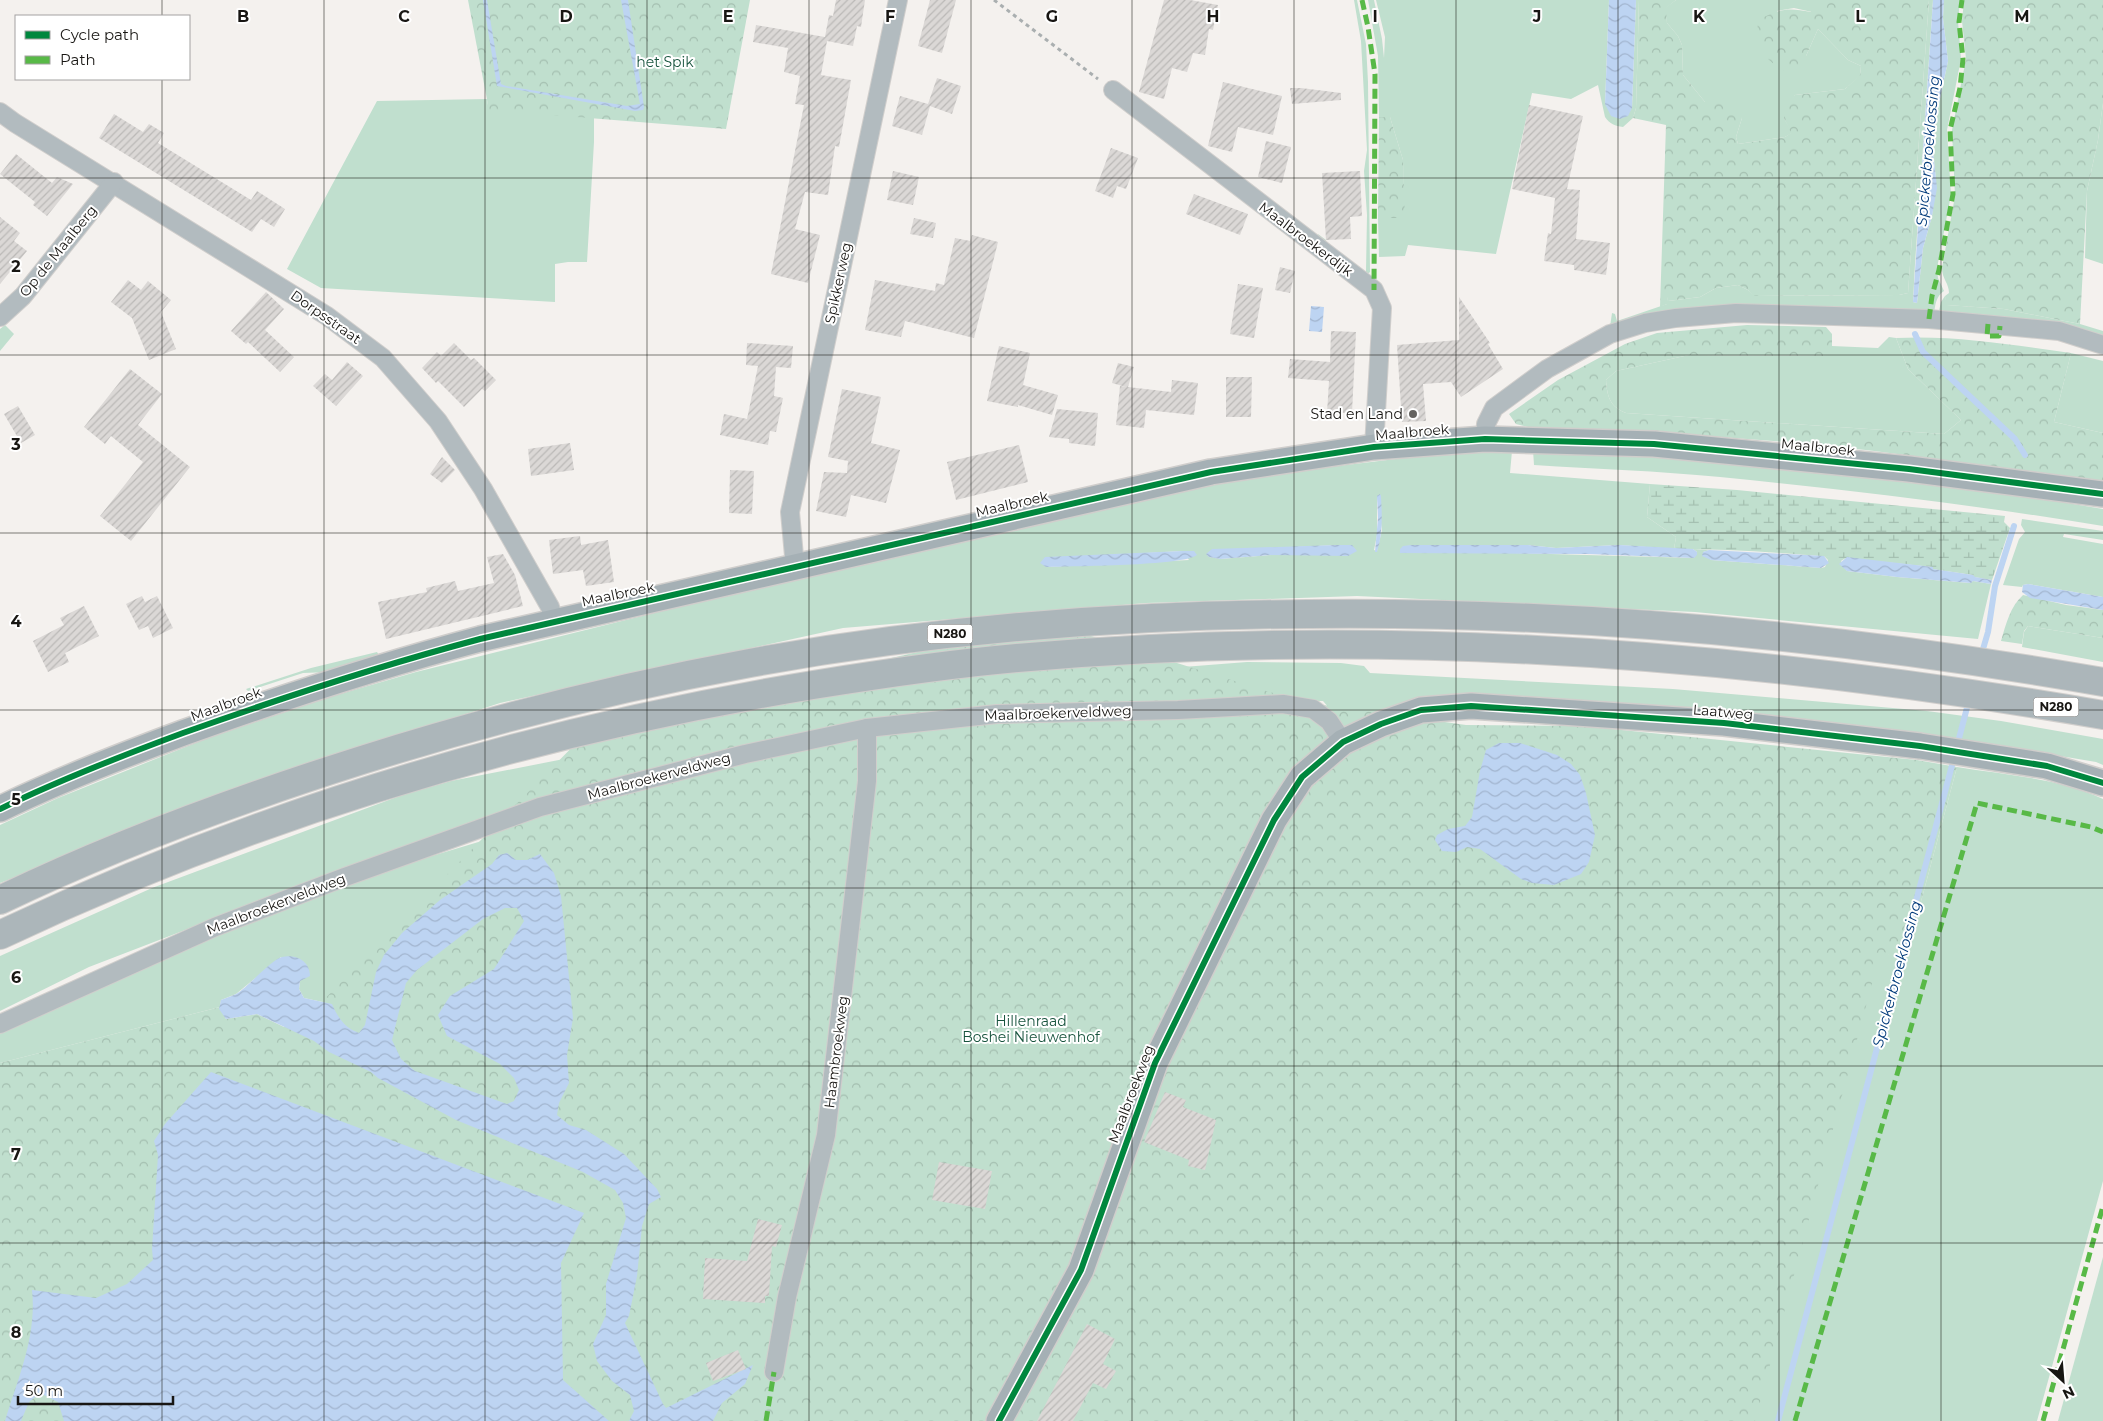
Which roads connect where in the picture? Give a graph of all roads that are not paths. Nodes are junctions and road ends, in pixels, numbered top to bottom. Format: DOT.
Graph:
graph roads {
  1 [pos="898,0"];
  2 [pos="1113,90"];
  3 [pos="0,112"];
  4 [pos="114,182"];
  5 [pos="0,316"];
  6 [pos="2103,345"];
  7 [pos="1485,439"];
  8 [pos="1374,447"];
  9 [pos="2103,494"];
  10 [pos="795,567"];
  11 [pos="554,621"];
  12 [pos="2103,682"];
  13 [pos="2103,715"];
  14 [pos="867,728"];
  15 [pos="1343,742"];
  16 [pos="2103,783"];
  17 [pos="0,809"];
  18 [pos="0,900"];
  19 [pos="0,935"];
  20 [pos="0,1024"];
  21 [pos="774,1372"];
  22 [pos="999,1421"];
  1 -- 10 [label="street, Spikkerweg"];
  2 -- 8 [label="street, Maalbroekerdijk"];
  3 -- 4 [label="street, Dorpsstraat"];
  4 -- 5 [label="street, Op de Maalberg"];
  4 -- 11 [label="street, Dorpsstraat"];
  6 -- 7 [label="street"];
  7 -- 8 [label="street, Maalbroek"];
  7 -- 9 [label="street, Maalbroek"];
  8 -- 10 [label="street, Maalbroek"];
  10 -- 11 [label="street, Maalbroek"];
  11 -- 17 [label="street, Maalbroek"];
  12 -- 18 [label="highway, N280"];
  13 -- 19 [label="highway, N280"];
  14 -- 15 [label="street, Maalbroekerveldweg"];
  14 -- 20 [label="street, Maalbroekerveldweg"];
  14 -- 21 [label="street, Haambroekweg"];
  15 -- 16 [label="street, Laatweg"];
  15 -- 22 [label="street, Maalbroekweg"];
}
